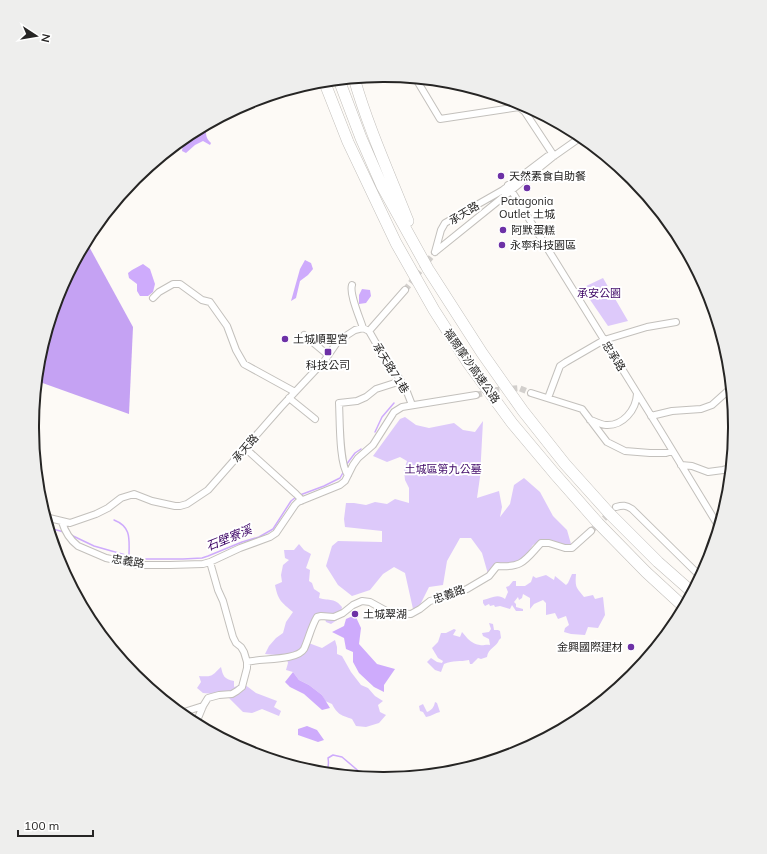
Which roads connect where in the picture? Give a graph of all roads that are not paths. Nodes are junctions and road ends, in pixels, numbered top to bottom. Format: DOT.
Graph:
graph roads {
  1 [pos="355,84"];
  2 [pos="419,84"];
  3 [pos="341,85"];
  4 [pos="326,87"];
  5 [pos="512,108"];
  6 [pos="525,113"];
  7 [pos="575,141"];
  8 [pos="554,156"];
  9 [pos="510,188"];
  10 [pos="455,218"];
  11 [pos="440,236"];
  12 [pos="453,237"];
  13 [pos="445,243"];
  14 [pos="423,260"];
  15 [pos="352,285"];
  16 [pos="405,290"];
  17 [pos="153,298"];
  18 [pos="676,322"];
  19 [pos="366,330"];
  20 [pos="304,335"];
  21 [pos="604,340"];
  22 [pos="328,355"];
  23 [pos="401,381"];
  24 [pos="295,392"];
  25 [pos="726,392"];
  26 [pos="531,393"];
  27 [pos="637,394"];
  28 [pos="476,395"];
  29 [pos="289,398"];
  30 [pos="548,398"];
  31 [pos="412,405"];
  32 [pos="651,416"];
  33 [pos="315,419"];
  34 [pos="590,420"];
  35 [pos="245,448"];
  36 [pos="672,451"];
  37 [pos="681,465"];
  38 [pos="725,469"];
  39 [pos="347,473"];
  40 [pos="299,498"];
  41 [pos="616,507"];
  42 [pos="52,519"];
  43 [pos="715,521"];
  44 [pos="62,522"];
  45 [pos="590,531"];
  46 [pos="210,562"];
  47 [pos="696,572"];
  48 [pos="687,588"];
  49 [pos="680,602"];
  50 [pos="247,662"];
  51 [pos="202,706"];
  52 [pos="189,710"];
  53 [pos="198,717"];
  1 -- 14 [label="highway"];
  2 -- 5 [label="street"];
  3 -- 14 [label="highway, 福爾摩沙高速公路"];
  4 -- 49 [label="highway, 福爾摩沙高速公路"];
  6 -- 8 [label="street"];
  7 -- 8 [label="street, 承天路"];
  8 -- 9 [label="street, 承天路"];
  9 -- 10 [label="street, 承天路"];
  9 -- 12 [label="street, 承天路"];
  9 -- 21 [label="street, 忠承路"];
  10 -- 11 [label="street, 承天路"];
  10 -- 12 [label="street"];
  11 -- 13 [label="street"];
  11 -- 13 [label="street, 承天路"];
  12 -- 13 [label="street, 承天路"];
  14 -- 48 [label="highway, 福爾摩沙高速公路"];
  15 -- 19 [label="street, 承天路71巷"];
  16 -- 19 [label="street, 承天路"];
  17 -- 24 [label="street"];
  18 -- 21 [label="street"];
  19 -- 22 [label="street, 承天路"];
  19 -- 23 [label="street, 承天路71巷"];
  20 -- 22 [label="street"];
  21 -- 27 [label="street, 忠承路"];
  21 -- 30 [label="street"];
  22 -- 24 [label="street, 承天路"];
  23 -- 31 [label="street, 承天路71巷"];
  23 -- 39 [label="street"];
  24 -- 29 [label="street, 承天路"];
  25 -- 32 [label="street"];
  26 -- 30 [label="street"];
  27 -- 32 [label="street, 忠承路"];
  27 -- 34 [label="street"];
  28 -- 31 [label="street, 忠義路"];
  29 -- 33 [label="street"];
  29 -- 35 [label="street, 承天路"];
  30 -- 34 [label="street"];
  31 -- 39 [label="street, 忠義路"];
  32 -- 36 [label="street, 忠承路"];
  34 -- 36 [label="street"];
  35 -- 40 [label="street"];
  35 -- 44 [label="street, 承天路"];
  36 -- 37 [label="street, 忠承路"];
  37 -- 38 [label="street"];
  37 -- 43 [label="street, 忠承路"];
  39 -- 40 [label="street, 忠義路"];
  40 -- 46 [label="street, 忠義路"];
  41 -- 47 [label="street"];
  42 -- 44 [label="street, 承天路"];
  44 -- 46 [label="street, 忠義路"];
  45 -- 50 [label="street, 忠義路"];
  46 -- 50 [label="street"];
  50 -- 51 [label="street"];
  51 -- 52 [label="street"];
  51 -- 53 [label="street"];
}
